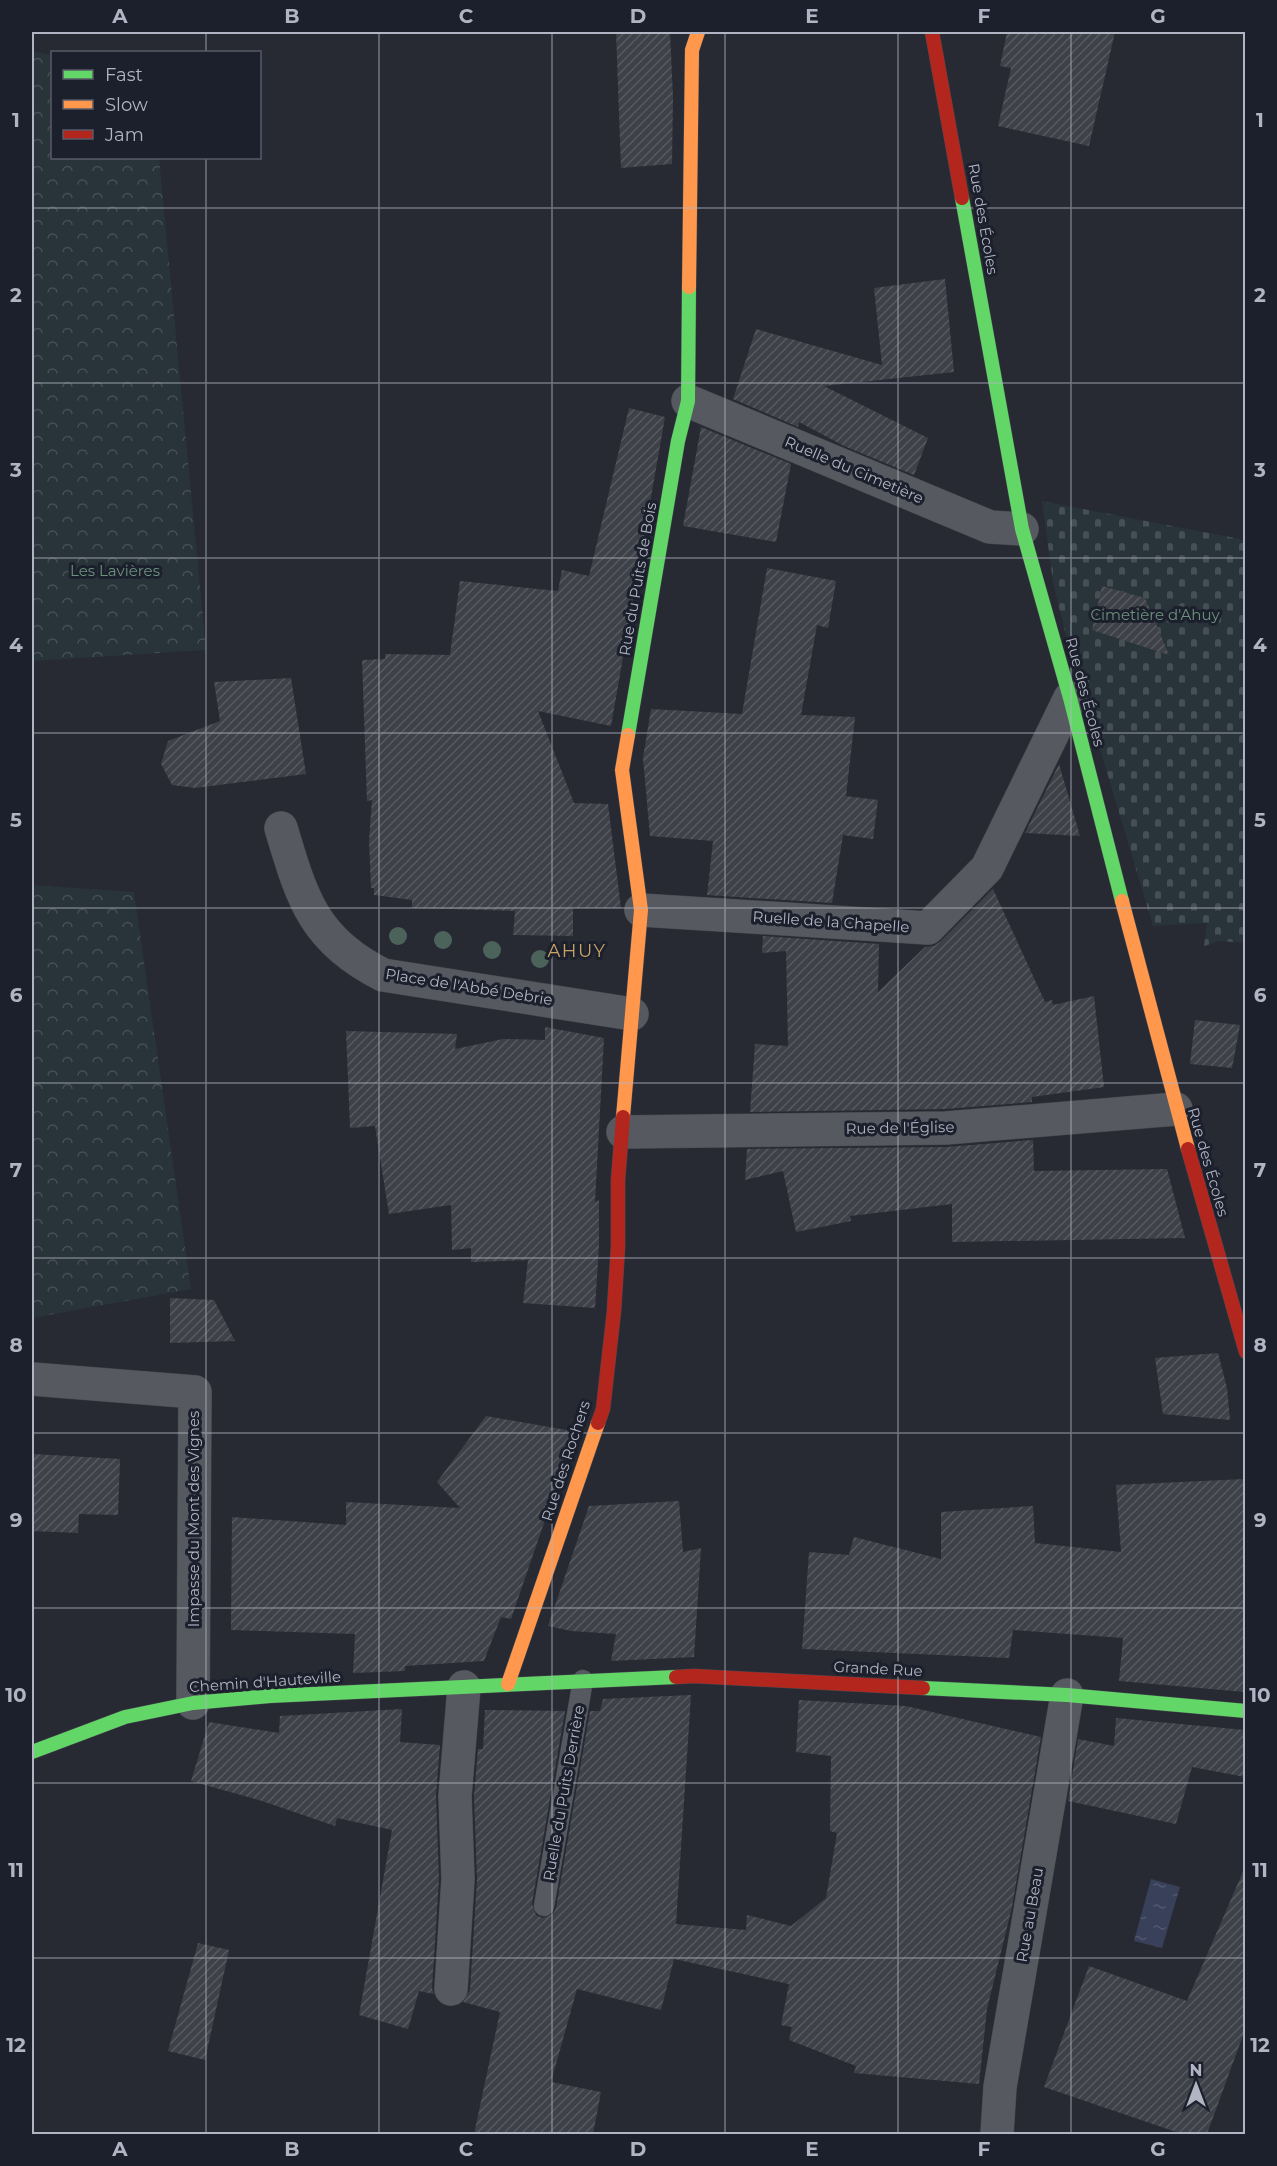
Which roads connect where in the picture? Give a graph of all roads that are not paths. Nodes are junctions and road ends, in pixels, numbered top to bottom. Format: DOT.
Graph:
graph roads {
  1 [pos="698,32"];
  2 [pos="932,32"];
  3 [pos="688,402"];
  4 [pos="1022,529"];
  5 [pos="1070,698"];
  6 [pos="281,828"];
  7 [pos="641,910"];
  8 [pos="632,1014"];
  9 [pos="1176,1109"];
  10 [pos="623,1132"];
  11 [pos="1245,1353"];
  12 [pos="32,1379"];
  13 [pos="584,1680"];
  14 [pos="508,1684"];
  15 [pos="464,1687"];
  16 [pos="1067,1695"];
  17 [pos="193,1703"];
  18 [pos="1245,1711"];
  19 [pos="32,1752"];
  20 [pos="544,1906"];
  21 [pos="451,1989"];
  22 [pos="997,2134"];
  1 -- 3 [label="street, Rue du Puits de Bois"];
  2 -- 4 [label="street, Rue des Écoles"];
  3 -- 4 [label="street, Ruelle du Cimetière"];
  3 -- 7 [label="street, Rue du Puits de Bois"];
  4 -- 5 [label="street, Rue des Écoles"];
  5 -- 7 [label="street, Ruelle de la Chapelle"];
  5 -- 9 [label="street, Rue des Écoles"];
  6 -- 8 [label="street, Place de l'Abbé Debrie"];
  7 -- 8 [label="street, Rue du Puits de Bois"];
  8 -- 10 [label="street, Rue du Puits de Bois"];
  9 -- 10 [label="street, Rue de l'Église"];
  9 -- 11 [label="street, Rue des Écoles"];
  10 -- 14 [label="street, Rue des Rochers"];
  12 -- 17 [label="street, Impasse du Mont des Vignes"];
  13 -- 14 [label="street, Grande Rue"];
  13 -- 16 [label="street, Grande Rue"];
  13 -- 20 [label="lane, Ruelle du Puits Derrière"];
  14 -- 15 [label="street, Chemin d'Hauteville"];
  15 -- 17 [label="street, Chemin d'Hauteville"];
  15 -- 21 [label="street"];
  16 -- 18 [label="street, Grande Rue"];
  16 -- 22 [label="street, Rue au Beau"];
  17 -- 19 [label="street, Chemin d'Hauteville"];
}
